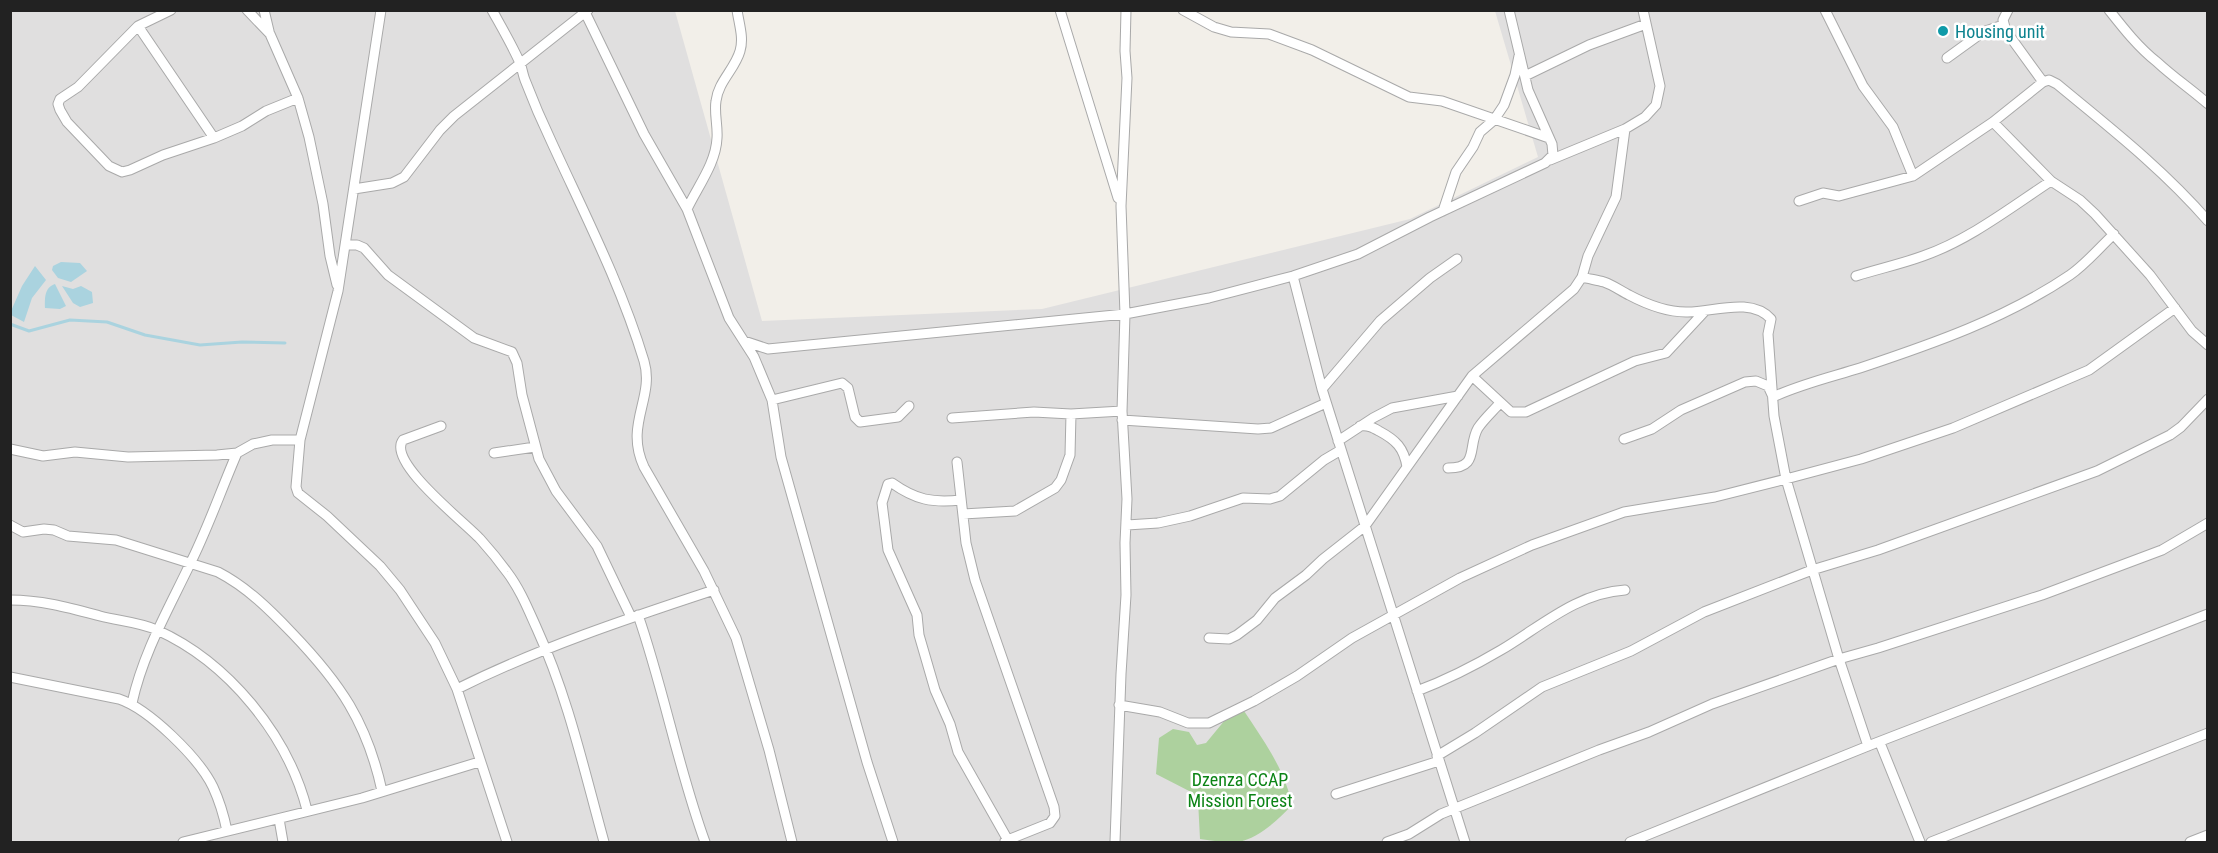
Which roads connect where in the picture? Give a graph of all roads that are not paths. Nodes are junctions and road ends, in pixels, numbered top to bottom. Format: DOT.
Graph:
graph roads {
  1 [pos="171,10"];
  2 [pos="247,10"];
  3 [pos="264,10"];
  4 [pos="381,10"];
  5 [pos="492,10"];
  6 [pos="737,10"];
  7 [pos="1060,10"];
  8 [pos="1126,10"];
  9 [pos="1183,10"];
  10 [pos="1509,10"];
  11 [pos="1643,10"];
  12 [pos="1825,10"];
  13 [pos="2008,10"];
  14 [pos="2109,10"];
  15 [pos="586,11"];
  16 [pos="1646,24"];
  17 [pos="2003,25"];
  18 [pos="138,26"];
  19 [pos="270,34"];
  20 [pos="1519,54"];
  21 [pos="1947,58"];
  22 [pos="521,65"];
  23 [pos="1525,76"];
  24 [pos="2043,82"];
  25 [pos="297,98"];
  26 [pos="2208,104"];
  27 [pos="1494,120"];
  28 [pos="1993,122"];
  29 [pos="1625,129"];
  30 [pos="214,138"];
  31 [pos="1549,138"];
  32 [pos="1550,160"];
  33 [pos="1913,176"];
  34 [pos="2051,181"];
  35 [pos="354,189"];
  36 [pos="1800,201"];
  37 [pos="1121,206"];
  38 [pos="687,209"];
  39 [pos="1443,211"];
  40 [pos="2208,221"];
  41 [pos="2114,234"];
  42 [pos="346,245"];
  43 [pos="1457,259"];
  44 [pos="1293,276"];
  45 [pos="1856,276"];
  46 [pos="1582,277"];
  47 [pos="338,291"];
  48 [pos="2175,308"];
  49 [pos="1705,310"];
  50 [pos="1125,314"];
  51 [pos="744,341"];
  52 [pos="2208,345"];
  53 [pos="1472,376"];
  54 [pos="1322,389"];
  55 [pos="1458,396"];
  56 [pos="1773,397"];
  57 [pos="2208,399"];
  58 [pos="772,400"];
  59 [pos="1326,403"];
  60 [pos="1500,403"];
  61 [pos="909,406"];
  62 [pos="1071,414"];
  63 [pos="1122,416"];
  64 [pos="952,418"];
  65 [pos="441,426"];
  66 [pos="1360,426"];
  67 [pos="1624,439"];
  68 [pos="300,440"];
  69 [pos="1340,446"];
  70 [pos="535,447"];
  71 [pos="10,449"];
  72 [pos="237,453"];
  73 [pos="494,453"];
  74 [pos="957,462"];
  75 [pos="1407,467"];
  76 [pos="1448,468"];
  77 [pos="1786,479"];
  78 [pos="961,500"];
  79 [pos="963,514"];
  80 [pos="2208,523"];
  81 [pos="10,525"];
  82 [pos="1127,525"];
  83 [pos="1365,526"];
  84 [pos="191,562"];
  85 [pos="1812,570"];
  86 [pos="714,590"];
  87 [pos="1625,590"];
  88 [pos="10,600"];
  89 [pos="2208,614"];
  90 [pos="634,616"];
  91 [pos="1394,616"];
  92 [pos="156,630"];
  93 [pos="1209,638"];
  94 [pos="546,649"];
  95 [pos="1839,659"];
  96 [pos="10,677"];
  97 [pos="457,689"];
  98 [pos="1417,691"];
  99 [pos="132,703"];
  100 [pos="1119,705"];
  101 [pos="2208,733"];
  102 [pos="1880,743"];
  103 [pos="1868,746"];
  104 [pos="1438,759"];
  105 [pos="479,762"];
  106 [pos="382,790"];
  107 [pos="1336,794"];
  108 [pos="1454,809"];
  109 [pos="307,810"];
  110 [pos="279,819"];
  111 [pos="227,831"];
  112 [pos="2208,835"];
  113 [pos="1007,842"];
  114 [pos="183,843"];
  115 [pos="283,843"];
  116 [pos="507,843"];
  117 [pos="604,843"];
  118 [pos="705,843"];
  119 [pos="792,843"];
  120 [pos="893,843"];
  121 [pos="1115,843"];
  122 [pos="1387,843"];
  123 [pos="1465,843"];
  124 [pos="1630,843"];
  125 [pos="1920,843"];
  126 [pos="1931,843"];
  127 [pos="2190,843"];
  1 -- 18 [label="street"];
  2 -- 19 [label="street"];
  3 -- 19 [label="street"];
  4 -- 35 [label="street"];
  5 -- 22 [label="street"];
  6 -- 38 [label="street"];
  7 -- 37 [label="street"];
  8 -- 37 [label="street"];
  9 -- 27 [label="street"];
  10 -- 20 [label="street"];
  11 -- 16 [label="street"];
  12 -- 33 [label="street"];
  13 -- 17 [label="street"];
  14 -- 26 [label="street"];
  15 -- 22 [label="street"];
  15 -- 38 [label="street"];
  16 -- 23 [label="street"];
  16 -- 29 [label="street"];
  17 -- 21 [label="street"];
  17 -- 24 [label="street"];
  18 -- 30 [label="street"];
  18 -- 30 [label="street"];
  19 -- 25 [label="street"];
  20 -- 23 [label="street"];
  20 -- 27 [label="street"];
  22 -- 35 [label="street"];
  22 -- 86 [label="street"];
  23 -- 31 [label="street"];
  24 -- 28 [label="street"];
  24 -- 40 [label="street"];
  25 -- 30 [label="street"];
  25 -- 47 [label="street"];
  27 -- 31 [label="street"];
  27 -- 39 [label="street"];
  28 -- 33 [label="street"];
  28 -- 34 [label="street"];
  29 -- 32 [label="street"];
  29 -- 46 [label="street"];
  31 -- 32 [label="street"];
  32 -- 39 [label="street"];
  33 -- 36 [label="street"];
  34 -- 41 [label="street"];
  34 -- 45 [label="street"];
  35 -- 42 [label="street"];
  37 -- 50 [label="street"];
  38 -- 51 [label="street"];
  39 -- 44 [label="street"];
  41 -- 48 [label="street"];
  41 -- 56 [label="street"];
  42 -- 47 [label="street"];
  42 -- 70 [label="street"];
  43 -- 54 [label="street"];
  44 -- 50 [label="street"];
  44 -- 54 [label="street"];
  46 -- 49 [label="street"];
  46 -- 53 [label="street"];
  47 -- 68 [label="street"];
  48 -- 52 [label="street"];
  48 -- 77 [label="street"];
  49 -- 56 [label="street"];
  49 -- 60 [label="street"];
  50 -- 51 [label="street"];
  50 -- 63 [label="street"];
  51 -- 58 [label="street"];
  53 -- 55 [label="street"];
  53 -- 60 [label="street"];
  54 -- 59 [label="street"];
  55 -- 66 [label="street"];
  55 -- 75 [label="street"];
  56 -- 67 [label="street"];
  56 -- 77 [label="street"];
  57 -- 85 [label="street"];
  58 -- 61 [label="street"];
  58 -- 120 [label="street"];
  59 -- 63 [label="street"];
  59 -- 69 [label="street"];
  60 -- 76 [label="street"];
  62 -- 63 [label="street"];
  62 -- 64 [label="street"];
  62 -- 79 [label="street"];
  63 -- 82 [label="street"];
  65 -- 94 [label="street"];
  66 -- 69 [label="street"];
  66 -- 75 [label="street"];
  68 -- 72 [label="street"];
  68 -- 97 [label="street"];
  69 -- 82 [label="street"];
  69 -- 83 [label="street"];
  70 -- 73 [label="street"];
  70 -- 90 [label="street"];
  71 -- 72 [label="street"];
  72 -- 84 [label="street"];
  74 -- 78 [label="street"];
  75 -- 83 [label="street"];
  77 -- 85 [label="street"];
  77 -- 91 [label="street"];
  78 -- 79 [label="street"];
  78 -- 113 [label="street"];
  79 -- 113 [label="street"];
  80 -- 95 [label="street"];
  81 -- 84 [label="street"];
  82 -- 100 [label="street"];
  83 -- 91 [label="street"];
  83 -- 93 [label="street"];
  84 -- 92 [label="street"];
  84 -- 106 [label="street"];
  85 -- 95 [label="street"];
  85 -- 104 [label="street"];
  86 -- 90 [label="street"];
  86 -- 119 [label="street"];
  87 -- 98 [label="street"];
  88 -- 92 [label="street"];
  89 -- 102 [label="street"];
  90 -- 94 [label="street"];
  90 -- 118 [label="street"];
  91 -- 98 [label="street"];
  91 -- 100 [label="street"];
  92 -- 99 [label="street"];
  92 -- 109 [label="street"];
  94 -- 97 [label="street"];
  94 -- 117 [label="street"];
  95 -- 103 [label="street"];
  95 -- 108 [label="street"];
  96 -- 99 [label="street"];
  97 -- 105 [label="street"];
  98 -- 104 [label="street"];
  99 -- 111 [label="street"];
  100 -- 121 [label="street"];
  101 -- 126 [label="street"];
  102 -- 103 [label="street"];
  102 -- 125 [label="street"];
  103 -- 124 [label="street"];
  104 -- 107 [label="street"];
  104 -- 108 [label="street"];
  105 -- 106 [label="street"];
  105 -- 116 [label="street"];
  106 -- 109 [label="street"];
  108 -- 122 [label="street"];
  108 -- 123 [label="street"];
  109 -- 110 [label="street"];
  110 -- 111 [label="street"];
  110 -- 115 [label="street"];
  111 -- 114 [label="street"];
  112 -- 127 [label="street"];
}
